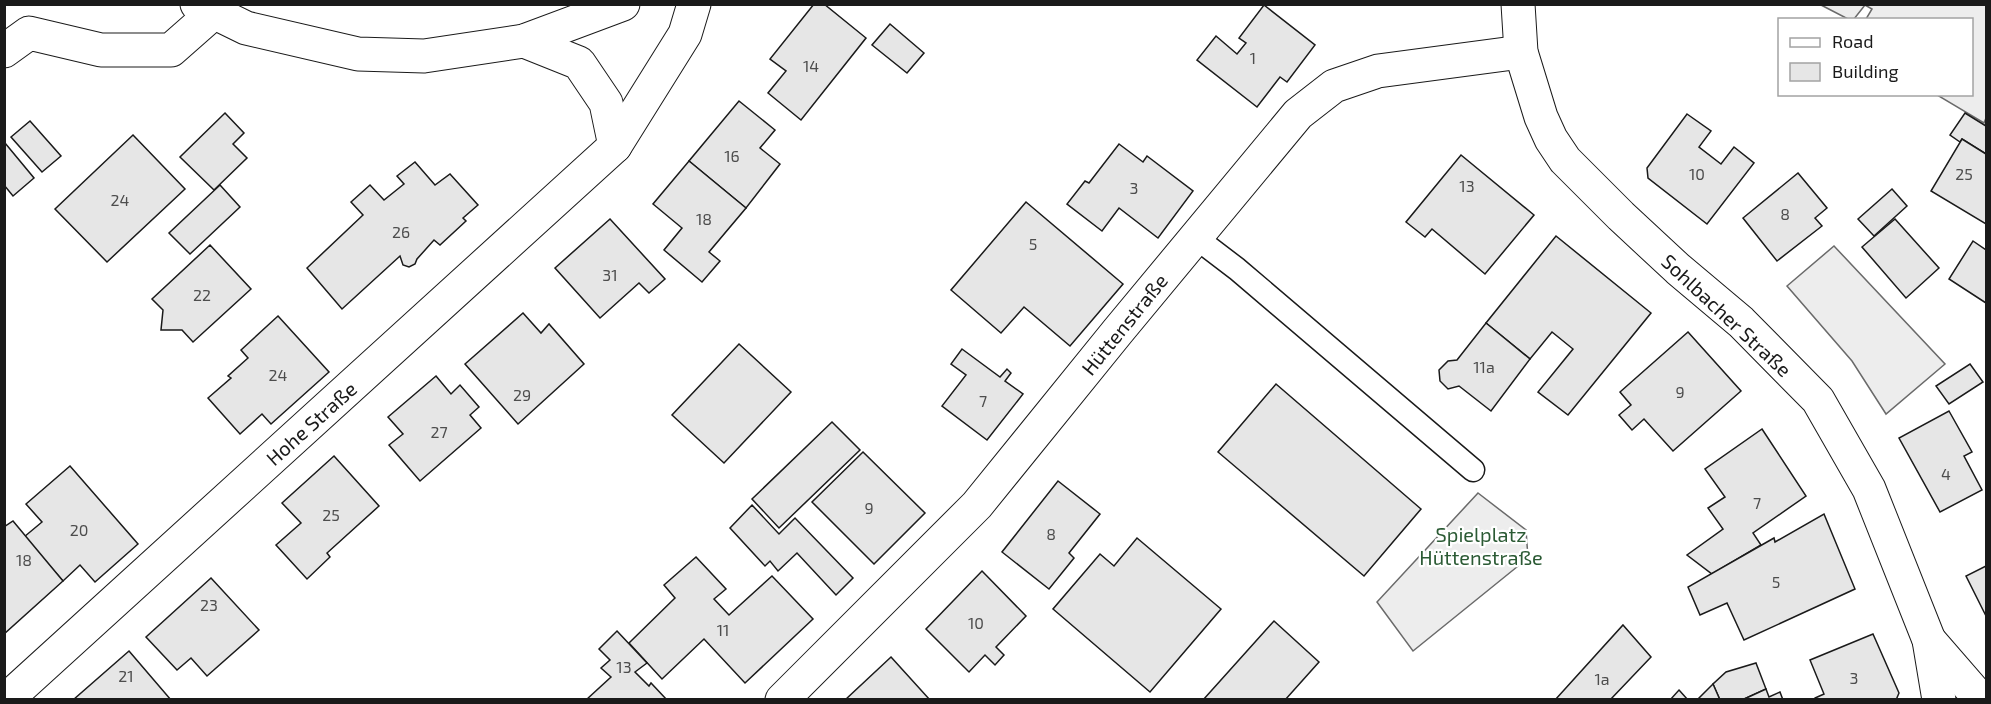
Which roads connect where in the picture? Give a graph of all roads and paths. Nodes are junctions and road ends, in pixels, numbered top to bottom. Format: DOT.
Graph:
graph roads {
  1 [pos="623,4"];
  2 [pos="694,4"];
  3 [pos="1518,4"];
  4 [pos="205,9"];
  5 [pos="524,41"];
  6 [pos="4,51"];
  7 [pos="1521,52"];
  8 [pos="615,146"];
  9 [pos="1195,237"];
  10 [pos="1473,470"];
  11 [pos="1929,640"];
  12 [pos="6,699"];
  13 [pos="783,699"];
  14 [pos="1939,699"];
  15 [pos="1981,699"];
  1 -- 5 [label="street"];
  2 -- 8 [label="street, Hohe Straße"];
  3 -- 7 [label="street, Sohlbacher Straße"];
  4 -- 5 [label="street"];
  4 -- 6 [label="street"];
  5 -- 8 [label="street"];
  7 -- 9 [label="street, Hüttenstraße"];
  7 -- 11 [label="street, Sohlbacher Straße"];
  8 -- 12 [label="street, Hohe Straße"];
  9 -- 10 [label="lane"];
  9 -- 13 [label="street, Hüttenstraße"];
  11 -- 14 [label="street, Sohlbacher Straße"];
  11 -- 15 [label="street, Sohlbacher Straße"];
}
